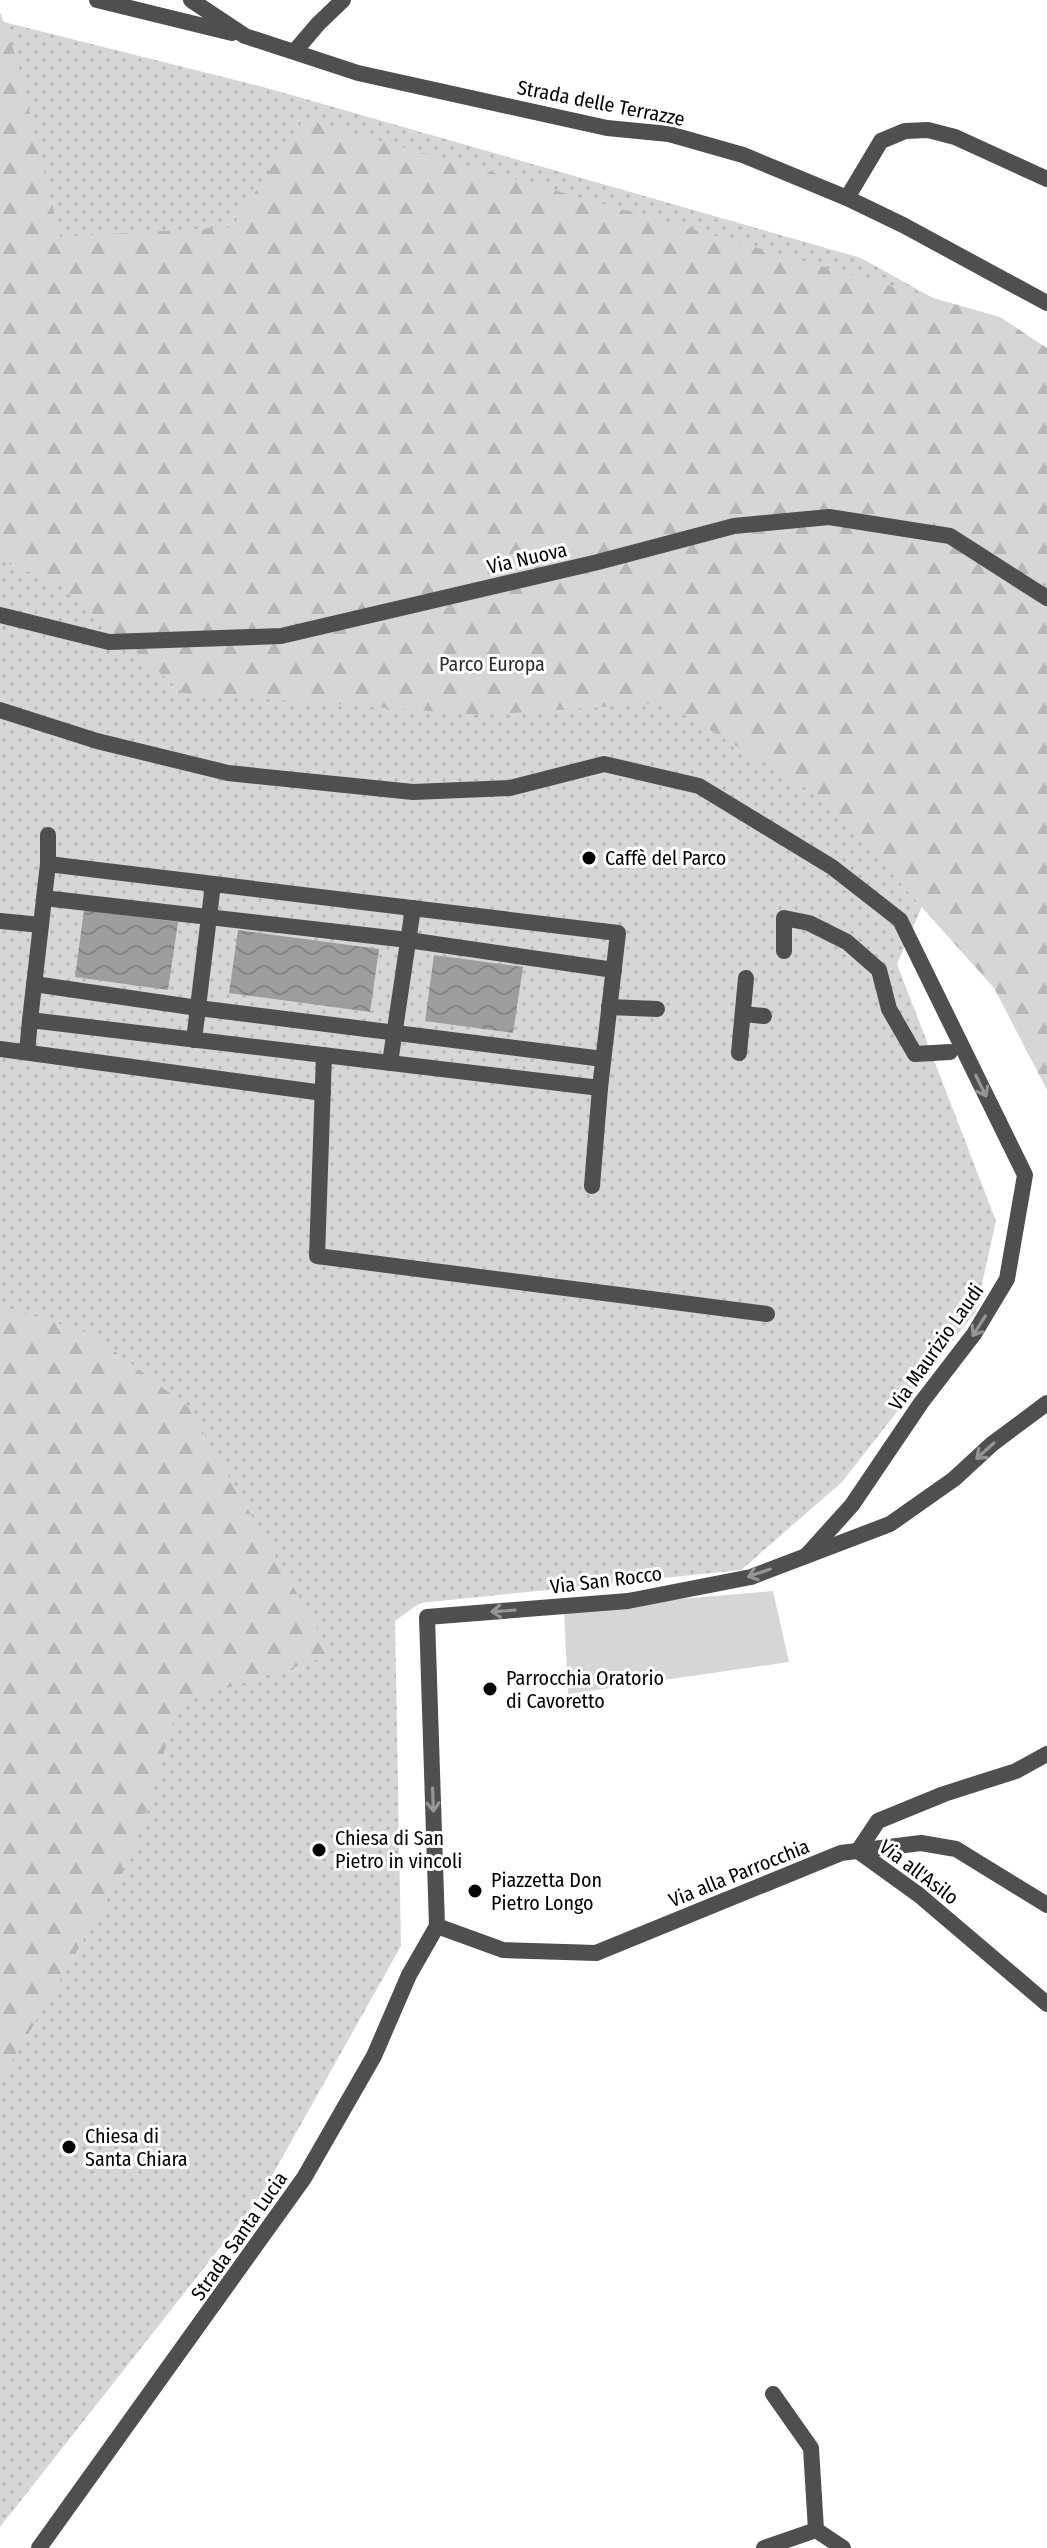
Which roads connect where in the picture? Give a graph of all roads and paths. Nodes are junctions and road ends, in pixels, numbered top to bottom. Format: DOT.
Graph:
graph roads {
  1 [pos="97,0"];
  2 [pos="191,0"];
  3 [pos="343,0"];
  4 [pos="245,36"];
  5 [pos="295,51"];
  6 [pos="1047,179"];
  7 [pos="847,198"];
  8 [pos="1047,303"];
  9 [pos="1047,598"];
  10 [pos="0,615"];
  11 [pos="0,710"];
  12 [pos="48,835"];
  13 [pos="48,864"];
  14 [pos="213,884"];
  15 [pos="44,898"];
  16 [pos="413,908"];
  17 [pos="209,915"];
  18 [pos="0,921"];
  19 [pos="41,925"];
  20 [pos="408,940"];
  21 [pos="784,951"];
  22 [pos="614,970"];
  23 [pos="746,978"];
  24 [pos="34,984"];
  25 [pos="609,1007"];
  26 [pos="198,1008"];
  27 [pos="657,1009"];
  28 [pos="743,1014"];
  29 [pos="764,1016"];
  30 [pos="30,1020"];
  31 [pos="394,1032"];
  32 [pos="194,1040"];
  33 [pos="0,1049"];
  34 [pos="27,1052"];
  35 [pos="950,1052"];
  36 [pos="739,1053"];
  37 [pos="324,1055"];
  38 [pos="603,1059"];
  39 [pos="390,1063"];
  40 [pos="600,1088"];
  41 [pos="323,1093"];
  42 [pos="592,1186"];
  43 [pos="767,1314"];
  44 [pos="1047,1403"];
  45 [pos="806,1556"];
  46 [pos="1047,1754"];
  47 [pos="858,1851"];
  48 [pos="1047,1905"];
  49 [pos="437,1926"];
  50 [pos="1047,2004"];
  51 [pos="773,2394"];
  52 [pos="816,2530"];
  53 [pos="39,2548"];
  54 [pos="764,2548"];
  55 [pos="843,2548"];
  1 -- 4 [label="street, Strada delle Terrazze"];
  2 -- 4 [label="street, Strada delle Terrazze"];
  3 -- 5 [label="street"];
  4 -- 5 [label="street, Strada delle Terrazze"];
  5 -- 7 [label="street, Strada delle Terrazze"];
  6 -- 7 [label="street"];
  7 -- 8 [label="street, Strada delle Terrazze"];
  9 -- 10 [label="street, Via Nuova"];
  11 -- 45 [label="street, Via Maurizio Laudi, one-way"];
  12 -- 13 [label="street"];
  13 -- 14 [label="street"];
  13 -- 15 [label="street"];
  14 -- 16 [label="street"];
  14 -- 17 [label="street"];
  15 -- 17 [label="street"];
  15 -- 19 [label="street"];
  16 -- 20 [label="street"];
  16 -- 22 [label="street"];
  17 -- 20 [label="street"];
  17 -- 26 [label="street"];
  18 -- 19 [label="street"];
  19 -- 24 [label="street"];
  20 -- 22 [label="street"];
  20 -- 31 [label="street"];
  21 -- 35 [label="street"];
  22 -- 25 [label="street"];
  23 -- 28 [label="street"];
  24 -- 26 [label="street"];
  24 -- 30 [label="street"];
  25 -- 27 [label="street"];
  25 -- 38 [label="street"];
  26 -- 31 [label="street"];
  26 -- 32 [label="street"];
  28 -- 29 [label="street"];
  28 -- 36 [label="street"];
  30 -- 32 [label="street"];
  30 -- 34 [label="street"];
  31 -- 38 [label="street"];
  31 -- 39 [label="street"];
  32 -- 37 [label="street"];
  33 -- 34 [label="street"];
  34 -- 41 [label="street"];
  37 -- 39 [label="street"];
  37 -- 41 [label="street"];
  38 -- 40 [label="street"];
  39 -- 40 [label="street"];
  40 -- 42 [label="street"];
  41 -- 43 [label="street"];
  44 -- 45 [label="street, Via San Rocco, one-way"];
  45 -- 49 [label="street, Via San Rocco, one-way"];
  46 -- 47 [label="street, Via all'Asilo"];
  47 -- 48 [label="street, Via alla Parrocchia"];
  47 -- 49 [label="street, Via alla Parrocchia"];
  47 -- 50 [label="street, Via all'Asilo"];
  49 -- 53 [label="street, Strada Santa Lucia"];
  51 -- 52 [label="street"];
  52 -- 54 [label="street"];
  52 -- 55 [label="street"];
}
